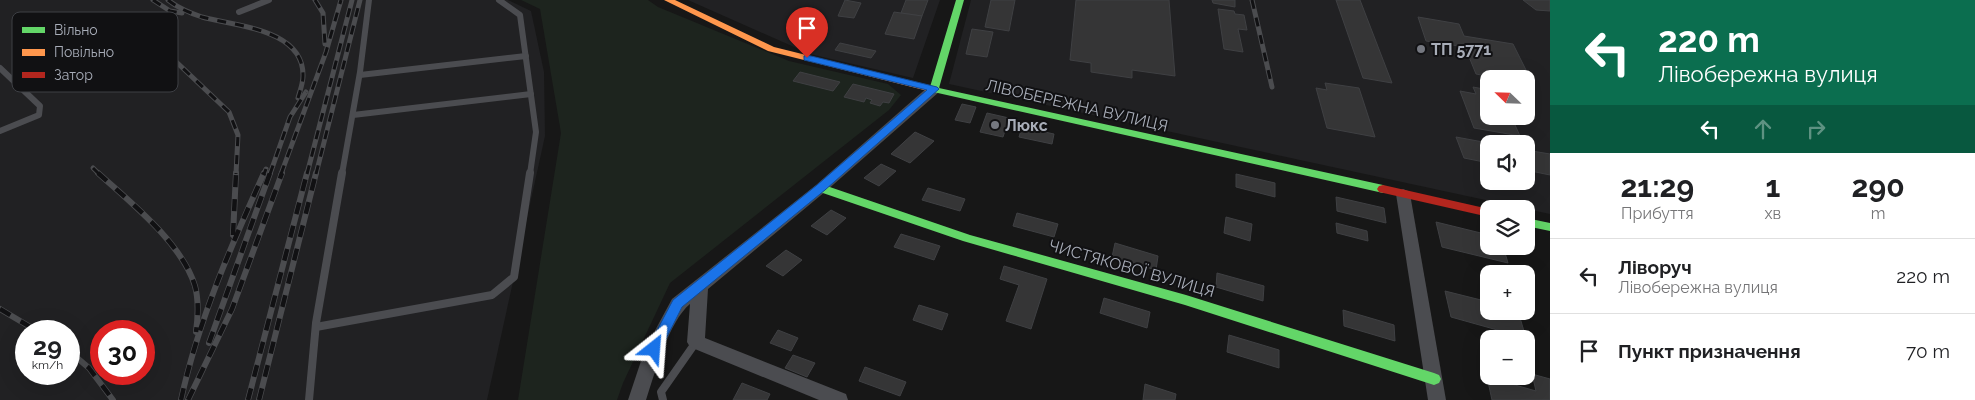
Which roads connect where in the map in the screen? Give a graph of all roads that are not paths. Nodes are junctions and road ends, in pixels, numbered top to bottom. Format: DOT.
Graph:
graph roads {
  1 [pos="269,0"];
  2 [pos="370,0"];
  3 [pos="499,0"];
  4 [pos="668,0"];
  5 [pos="960,0"];
  6 [pos="238,12"];
  7 [pos="526,56"];
  8 [pos="0,68"];
  9 [pos="360,75"];
  10 [pos="12,79"];
  11 [pos="934,89"];
  12 [pos="25,92"];
  13 [pos="531,94"];
  14 [pos="353,115"];
  15 [pos="0,131"];
  16 [pos="821,188"];
  17 [pos="1403,194"];
  18 [pos="1480,211"];
  19 [pos="1535,224"];
  20 [pos="1550,227"];
  21 [pos="700,285"];
  22 [pos="316,327"];
  23 [pos="696,342"];
  24 [pos="1434,379"];
  25 [pos="309,400"];
  26 [pos="637,400"];
  27 [pos="663,400"];
  28 [pos="839,400"];
  29 [pos="1437,400"];
  1 -- 6 [label="lane"];
  2 -- 9 [label="lane"];
  3 -- 7 [label="lane"];
  4 -- 11 [label="main road, ЛІВОБЕРЕЖНА ВУЛИЦЯ"];
  5 -- 11 [label="main road"];
  7 -- 9 [label="lane"];
  7 -- 13 [label="lane"];
  8 -- 10 [label="lane"];
  9 -- 14 [label="lane"];
  11 -- 16 [label="street"];
  11 -- 17 [label="main road, ЛІВОБЕРЕЖНА ВУЛИЦЯ"];
  12 -- 15 [label="lane"];
  13 -- 14 [label="lane"];
  13 -- 22 [label="lane"];
  14 -- 22 [label="lane"];
  16 -- 21 [label="street"];
  16 -- 24 [label="main road, ЧИСТЯКОВОЇ ВУЛИЦЯ"];
  17 -- 18 [label="main road, ЛІВОБЕРЕЖНА ВУЛИЦЯ"];
  17 -- 24 [label="street"];
  19 -- 20 [label="main road"];
  21 -- 23 [label="street"];
  21 -- 26 [label="street"];
  22 -- 25 [label="lane"];
  23 -- 27 [label="lane"];
  23 -- 28 [label="street"];
  24 -- 29 [label="street"];
}
